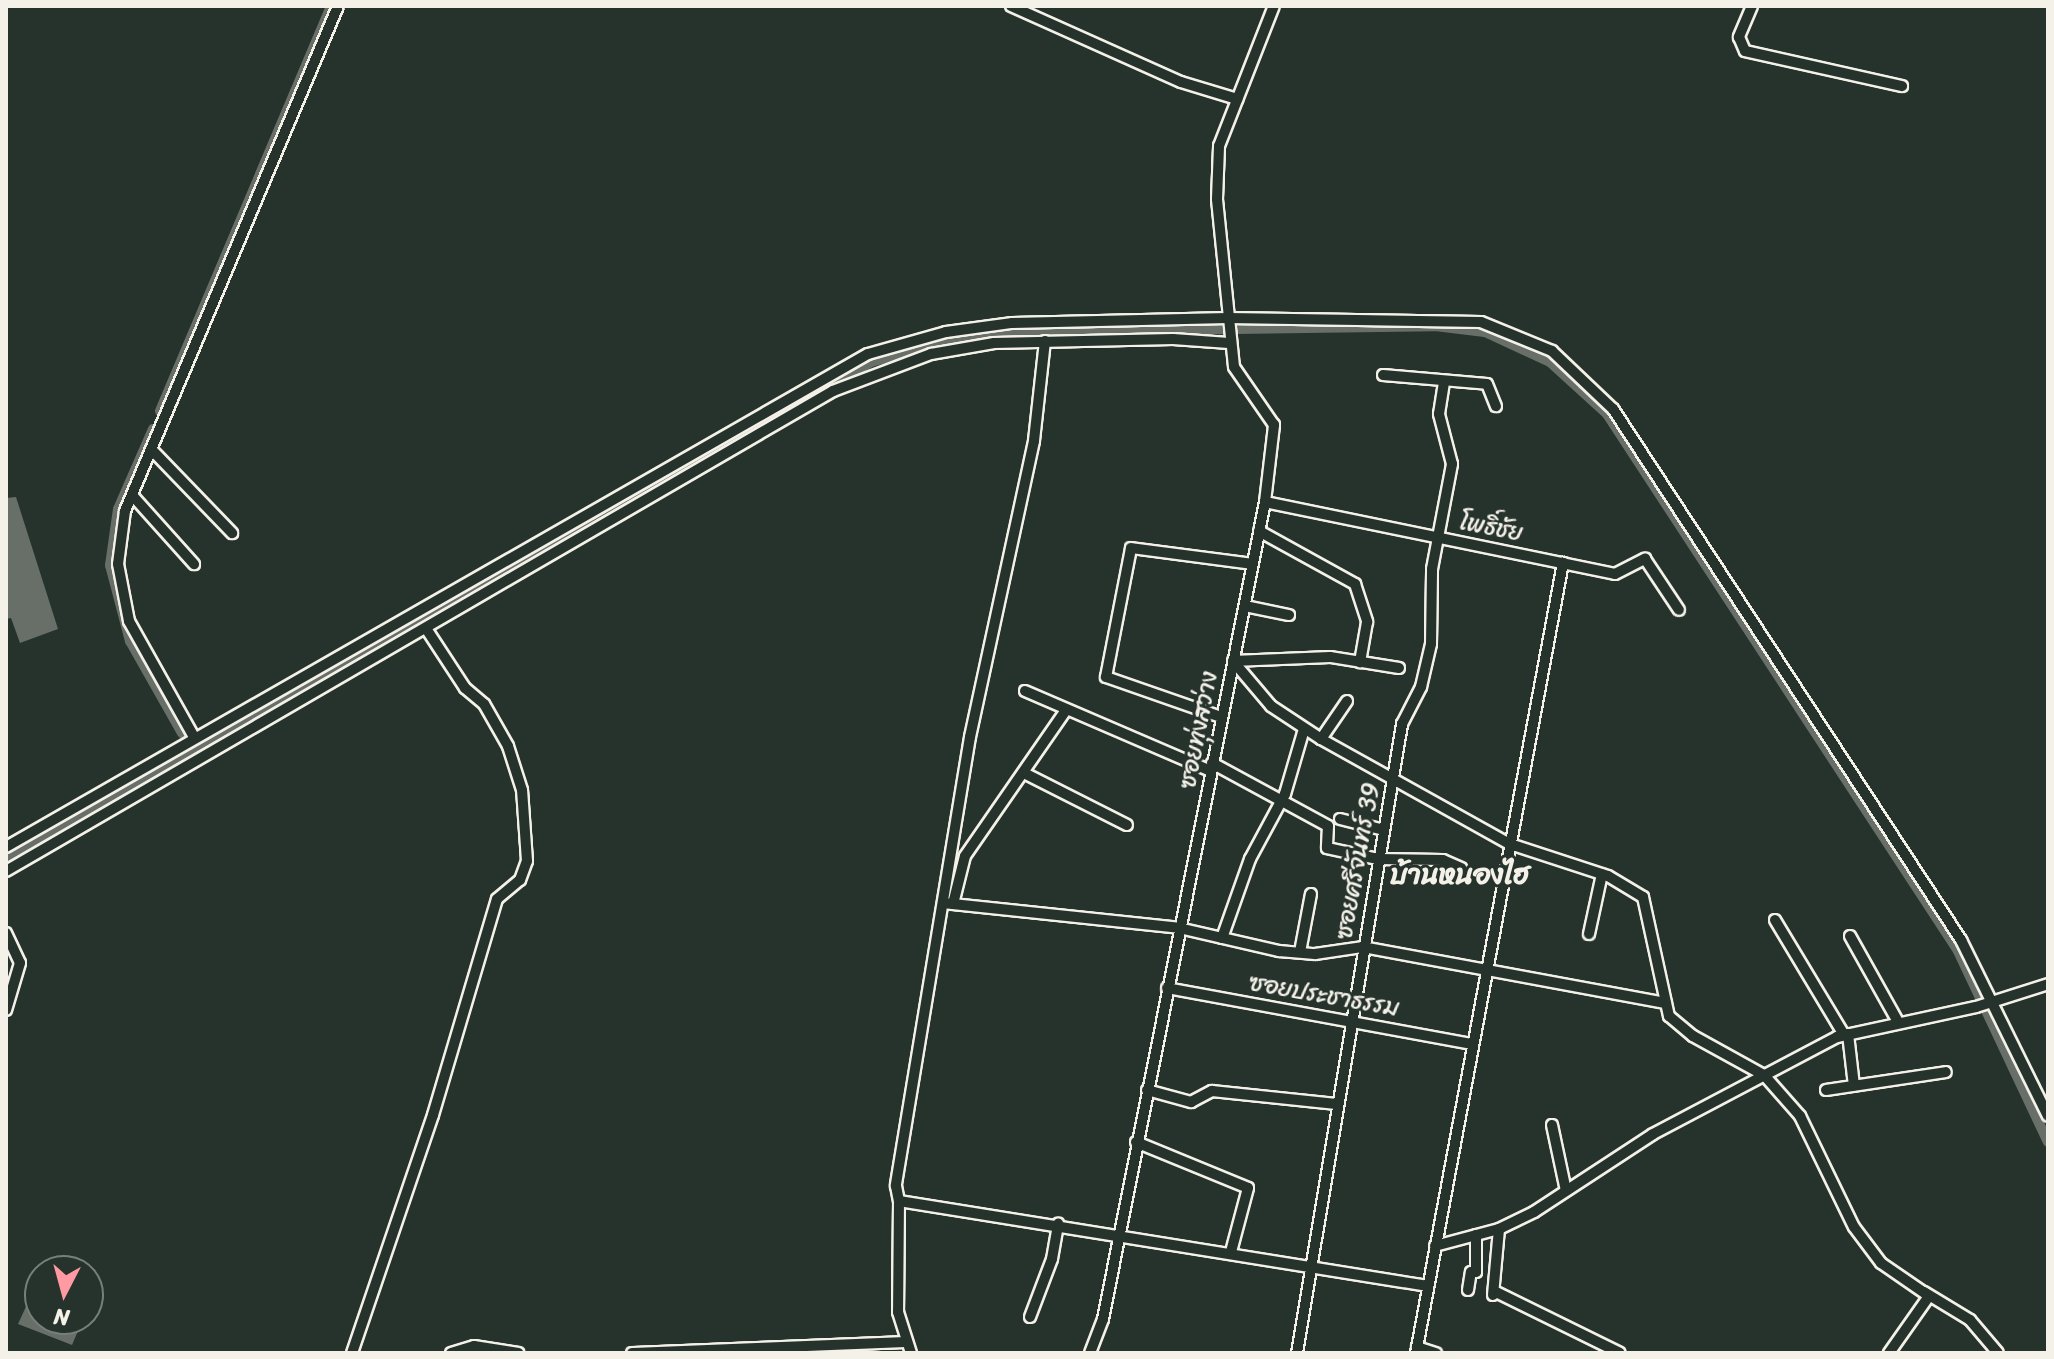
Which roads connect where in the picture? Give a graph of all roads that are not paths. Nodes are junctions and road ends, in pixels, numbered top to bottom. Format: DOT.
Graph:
graph roads {
  1 [pos="338,6"];
  2 [pos="1011,6"];
  3 [pos="1274,6"];
  4 [pos="1752,6"];
  5 [pos="1902,86"];
  6 [pos="1237,99"];
  7 [pos="1229,330"];
  8 [pos="1045,341"];
  9 [pos="1383,375"];
  10 [pos="1444,381"];
  11 [pos="1496,406"];
  12 [pos="151,449"];
  13 [pos="132,495"];
  14 [pos="1265,502"];
  15 [pos="1259,531"];
  16 [pos="232,533"];
  17 [pos="1439,538"];
  18 [pos="1563,563"];
  19 [pos="194,564"];
  20 [pos="1252,564"];
  21 [pos="1245,606"];
  22 [pos="1679,610"];
  23 [pos="1289,615"];
  24 [pos="427,630"];
  25 [pos="1233,661"];
  26 [pos="1360,662"];
  27 [pos="1399,668"];
  28 [pos="1025,691"];
  29 [pos="1347,701"];
  30 [pos="1066,710"];
  31 [pos="1221,717"];
  32 [pos="1304,729"];
  33 [pos="194,737"];
  34 [pos="1321,739"];
  35 [pos="1212,767"];
  36 [pos="1026,774"];
  37 [pos="1392,777"];
  38 [pos="1281,802"];
  39 [pos="1340,819"];
  40 [pos="1127,825"];
  41 [pos="1384,830"];
  42 [pos="1510,844"];
  43 [pos="6,847"];
  44 [pos="1378,859"];
  45 [pos="1461,868"];
  46 [pos="6,871"];
  47 [pos="1602,874"];
  48 [pos="1311,894"];
  49 [pos="948,903"];
  50 [pos="1775,920"];
  51 [pos="1179,928"];
  52 [pos="6,933"];
  53 [pos="1589,934"];
  54 [pos="1850,936"];
  55 [pos="1222,938"];
  56 [pos="1363,947"];
  57 [pos="1300,952"];
  58 [pos="1487,970"];
  59 [pos="2048,984"];
  60 [pos="1167,988"];
  61 [pos="1666,1003"];
  62 [pos="1986,1003"];
  63 [pos="6,1010"];
  64 [pos="1350,1021"];
  65 [pos="1898,1022"];
  66 [pos="1846,1035"];
  67 [pos="1473,1044"];
  68 [pos="1946,1072"];
  69 [pos="1764,1075"];
  70 [pos="1854,1086"];
  71 [pos="1147,1090"];
  72 [pos="1826,1090"];
  73 [pos="1336,1104"];
  74 [pos="2047,1113"];
  75 [pos="1552,1125"];
  76 [pos="1136,1142"];
  77 [pos="1566,1191"];
  78 [pos="899,1201"];
  79 [pos="1058,1224"];
  80 [pos="1499,1229"];
  81 [pos="1118,1233"];
  82 [pos="1476,1235"];
  83 [pos="1435,1246"];
  84 [pos="1231,1252"];
  85 [pos="1308,1266"];
  86 [pos="1428,1286"];
  87 [pos="1919,1289"];
  88 [pos="1468,1290"];
  89 [pos="1030,1317"];
  90 [pos="909,1348"];
  91 [pos="1416,1350"];
  92 [pos="352,1353"];
  93 [pos="451,1353"];
  94 [pos="518,1353"];
  95 [pos="632,1353"];
  96 [pos="1090,1353"];
  97 [pos="1297,1353"];
  98 [pos="1436,1353"];
  99 [pos="1620,1353"];
  100 [pos="1889,1353"];
  101 [pos="1998,1353"];
  1 -- 12 [label="street"];
  2 -- 6 [label="street"];
  3 -- 6 [label="street, ซอยทุ่งสว่าง"];
  4 -- 5 [label="street"];
  6 -- 7 [label="street, ซอยทุ่งสว่าง"];
  7 -- 8 [label="street"];
  7 -- 14 [label="street, ซอยทุ่งสว่าง"];
  7 -- 33 [label="street"];
  7 -- 62 [label="street"];
  8 -- 24 [label="street"];
  8 -- 49 [label="street"];
  9 -- 10 [label="street"];
  10 -- 11 [label="street"];
  10 -- 17 [label="street, ซอยศรีจันทร์ 39"];
  12 -- 13 [label="street"];
  12 -- 16 [label="street"];
  13 -- 19 [label="street"];
  13 -- 33 [label="street"];
  14 -- 15 [label="street, ซอยทุ่งสว่าง"];
  14 -- 17 [label="street, โพธิ์ชัย"];
  15 -- 20 [label="street, ซอยทุ่งสว่าง"];
  15 -- 26 [label="street"];
  17 -- 18 [label="street, โพธิ์ชัย"];
  17 -- 37 [label="street, ซอยศรีจันทร์ 39"];
  18 -- 22 [label="street, โพธิ์ชัย"];
  18 -- 42 [label="street"];
  20 -- 21 [label="street, ซอยทุ่งสว่าง"];
  20 -- 31 [label="street"];
  21 -- 23 [label="street"];
  21 -- 25 [label="street, ซอยทุ่งสว่าง"];
  24 -- 46 [label="street"];
  24 -- 92 [label="street"];
  25 -- 26 [label="street"];
  25 -- 31 [label="street, ซอยทุ่งสว่าง"];
  25 -- 32 [label="street"];
  26 -- 27 [label="street"];
  28 -- 30 [label="street"];
  29 -- 34 [label="street"];
  30 -- 35 [label="street"];
  30 -- 36 [label="street"];
  31 -- 35 [label="street, ซอยทุ่งสว่าง"];
  32 -- 34 [label="street"];
  32 -- 38 [label="street"];
  33 -- 43 [label="street"];
  34 -- 37 [label="street"];
  35 -- 38 [label="street"];
  35 -- 51 [label="street, ซอยทุ่งสว่าง"];
  36 -- 40 [label="street"];
  36 -- 49 [label="street"];
  37 -- 41 [label="street, ซอยศรีจันทร์ 39"];
  37 -- 42 [label="street"];
  38 -- 44 [label="street"];
  38 -- 55 [label="street"];
  39 -- 41 [label="street"];
  41 -- 44 [label="street, ซอยศรีจันทร์ 39"];
  42 -- 47 [label="street"];
  42 -- 58 [label="street"];
  44 -- 45 [label="street"];
  44 -- 56 [label="street, ซอยศรีจันทร์ 39"];
  47 -- 53 [label="street"];
  47 -- 61 [label="street"];
  48 -- 57 [label="street"];
  49 -- 51 [label="street"];
  49 -- 78 [label="street"];
  50 -- 66 [label="street"];
  51 -- 55 [label="street"];
  51 -- 60 [label="street, ซอยทุ่งสว่าง"];
  52 -- 63 [label="street"];
  54 -- 65 [label="street"];
  55 -- 57 [label="street"];
  56 -- 57 [label="street"];
  56 -- 58 [label="street"];
  56 -- 64 [label="street, ซอยศรีจันทร์ 39"];
  58 -- 61 [label="street"];
  58 -- 67 [label="street"];
  59 -- 62 [label="street"];
  60 -- 64 [label="street, ซอยประชาธรรม"];
  60 -- 71 [label="street, ซอยทุ่งสว่าง"];
  61 -- 69 [label="street"];
  62 -- 65 [label="street"];
  62 -- 74 [label="street"];
  64 -- 67 [label="street, ซอยประชาธรรม"];
  64 -- 73 [label="street, ซอยศรีจันทร์ 39"];
  65 -- 66 [label="street"];
  66 -- 69 [label="street"];
  66 -- 70 [label="street"];
  67 -- 83 [label="street"];
  68 -- 70 [label="street"];
  69 -- 77 [label="street"];
  69 -- 87 [label="street"];
  70 -- 72 [label="street"];
  71 -- 73 [label="street"];
  71 -- 76 [label="street, ซอยทุ่งสว่าง"];
  73 -- 85 [label="street, ซอยศรีจันทร์ 39"];
  75 -- 77 [label="street"];
  76 -- 81 [label="street, ซอยทุ่งสว่าง"];
  76 -- 84 [label="street"];
  77 -- 80 [label="street"];
  78 -- 79 [label="street"];
  78 -- 90 [label="street"];
  79 -- 81 [label="street"];
  79 -- 89 [label="street"];
  80 -- 82 [label="street"];
  80 -- 99 [label="street"];
  81 -- 84 [label="street"];
  81 -- 96 [label="street, ซอยทุ่งสว่าง"];
  82 -- 83 [label="street"];
  82 -- 88 [label="street"];
  83 -- 86 [label="street"];
  84 -- 85 [label="street"];
  85 -- 86 [label="street"];
  85 -- 97 [label="street, ซอยศรีจันทร์ 39"];
  86 -- 91 [label="street"];
  87 -- 100 [label="street"];
  87 -- 101 [label="street"];
  90 -- 95 [label="street"];
  91 -- 98 [label="street"];
  93 -- 94 [label="street"];
}
